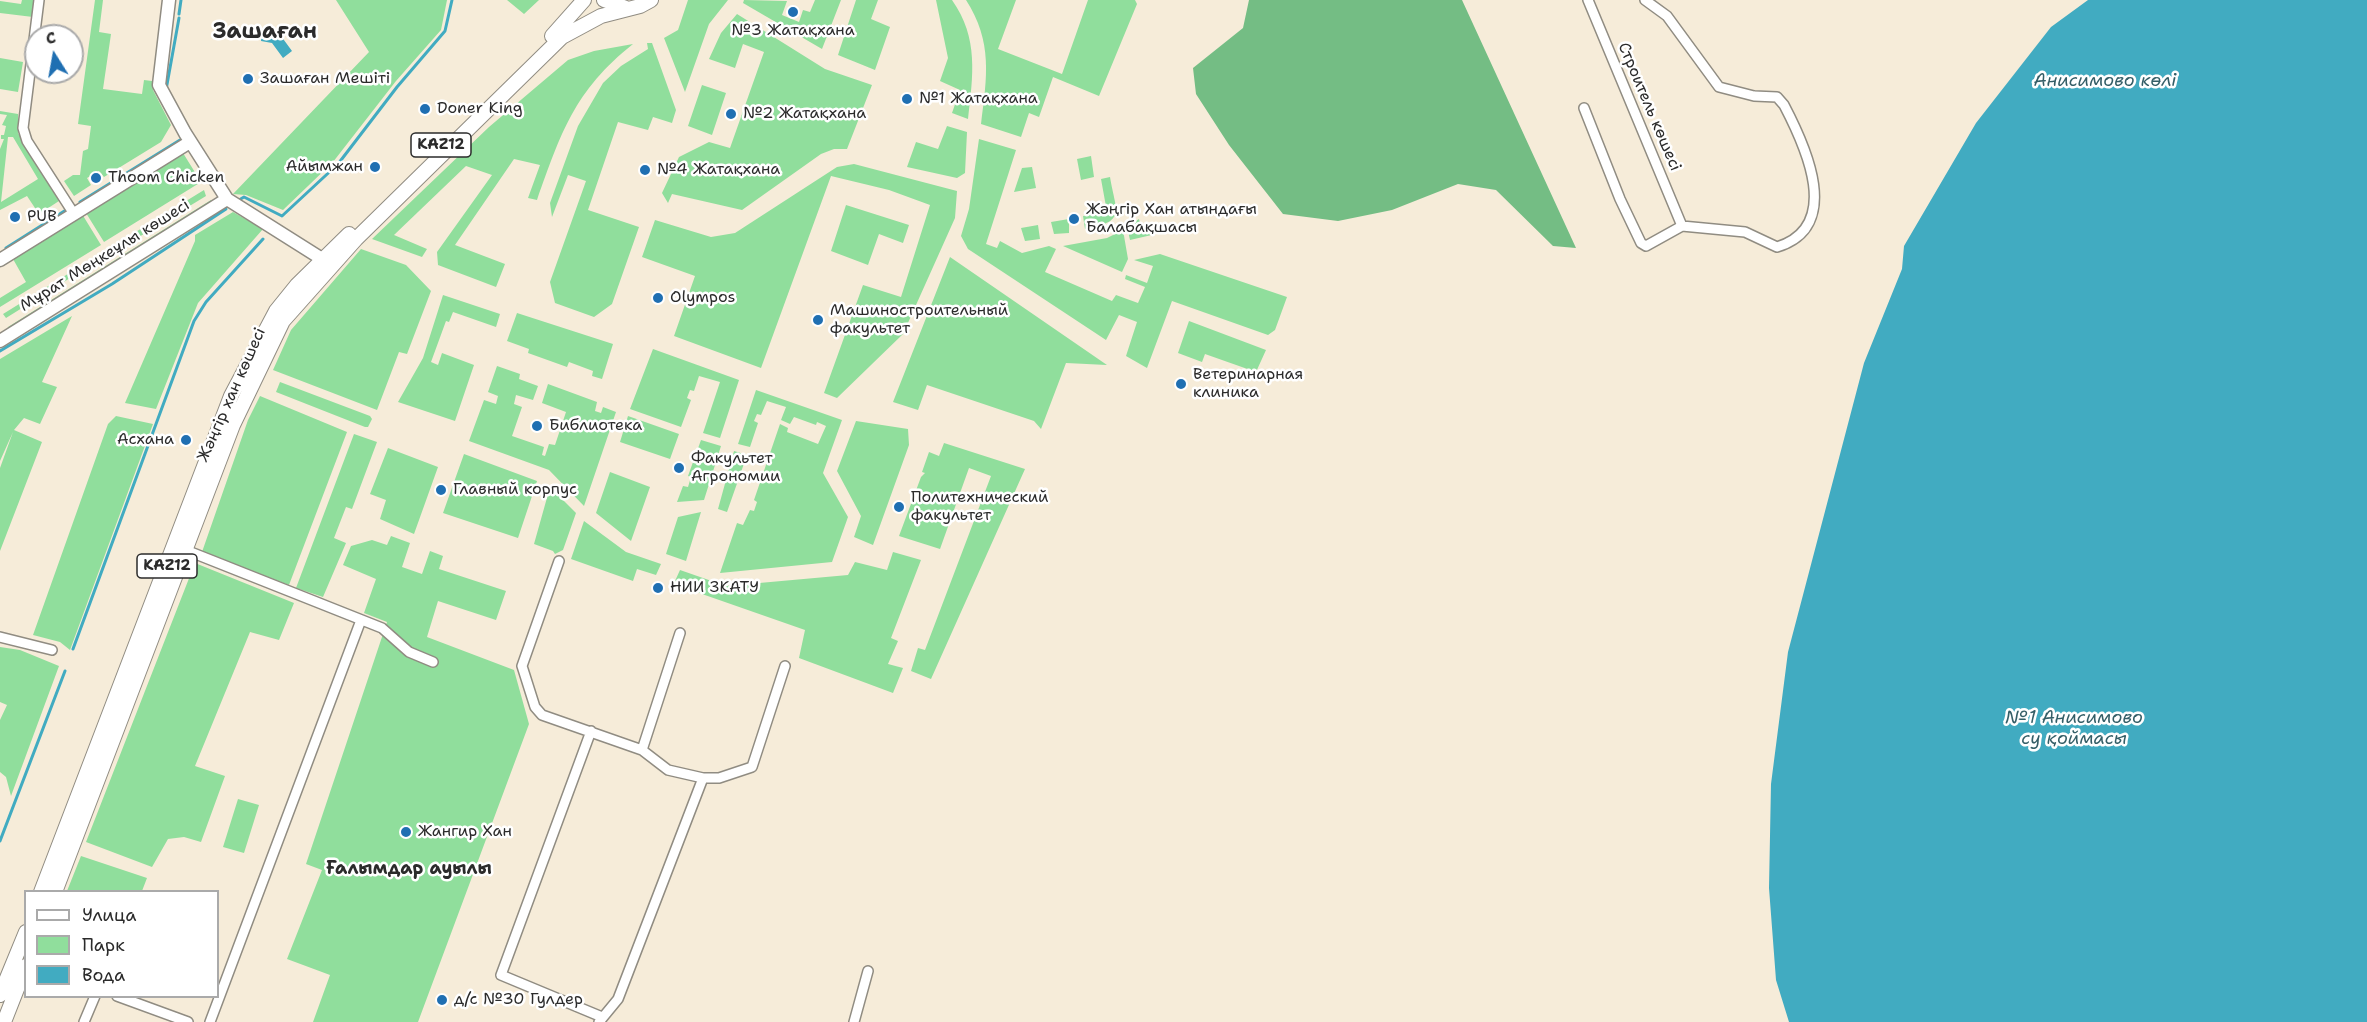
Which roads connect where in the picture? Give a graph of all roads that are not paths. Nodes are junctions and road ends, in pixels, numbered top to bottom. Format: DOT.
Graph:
graph roads {
  1 [pos="39,0"];
  2 [pos="169,0"];
  3 [pos="584,0"];
  4 [pos="604,0"];
  5 [pos="651,0"];
  6 [pos="1588,0"];
  7 [pos="1646,0"];
  8 [pos="631,8"];
  9 [pos="1584,108"];
  10 [pos="190,142"];
  11 [pos="227,199"];
  12 [pos="74,214"];
  13 [pos="1682,226"];
  14 [pos="0,260"];
  15 [pos="328,261"];
  16 [pos="0,341"];
  17 [pos="181,548"];
  18 [pos="559,561"];
  19 [pos="361,620"];
  20 [pos="680,633"];
  21 [pos="0,637"];
  22 [pos="52,650"];
  23 [pos="433,662"];
  24 [pos="785,666"];
  25 [pos="591,731"];
  26 [pos="642,750"];
  27 [pos="703,778"];
  28 [pos="41,890"];
  29 [pos="55,890"];
  30 [pos="21,956"];
  31 [pos="24,971"];
  32 [pos="868,971"];
  33 [pos="0,995"];
  34 [pos="94,998"];
  35 [pos="122,998"];
  36 [pos="600,1020"];
  37 [pos="4,1022"];
  38 [pos="84,1022"];
  39 [pos="188,1022"];
  40 [pos="210,1022"];
  41 [pos="854,1022"];
  1 -- 12 [label="street"];
  2 -- 10 [label="main road"];
  3 -- 15 [label="main road, Жәңгір хан көшесі / KAZ12"];
  4 -- 8 [label="main road"];
  5 -- 8 [label="main road, Жәңгір хан көшесі / KAZ12"];
  6 -- 13 [label="street, Строитель көшесі"];
  7 -- 13 [label="street"];
  8 -- 15 [label="main road, Жәңгір хан көшесі / KAZ12"];
  9 -- 13 [label="street"];
  10 -- 11 [label="main road"];
  10 -- 12 [label="main road"];
  11 -- 15 [label="main road"];
  11 -- 16 [label="main road, Мұрат Мөңкеұлы көшесі"];
  12 -- 14 [label="main road"];
  15 -- 17 [label="main road, Жәңгір хан көшесі / KAZ12"];
  17 -- 19 [label="street"];
  17 -- 28 [label="main road, Жәңгір хан көшесі / KAZ12"];
  17 -- 29 [label="main road, Жәңгір хан көшесі / KAZ12"];
  18 -- 25 [label="street"];
  19 -- 23 [label="street"];
  19 -- 40 [label="street"];
  20 -- 26 [label="street"];
  21 -- 22 [label="street"];
  24 -- 27 [label="street"];
  25 -- 26 [label="street"];
  25 -- 36 [label="street"];
  26 -- 27 [label="street"];
  27 -- 36 [label="street"];
  30 -- 33 [label="main road"];
  31 -- 37 [label="main road"];
  32 -- 41 [label="street"];
  34 -- 38 [label="street"];
  35 -- 39 [label="street"];
}
